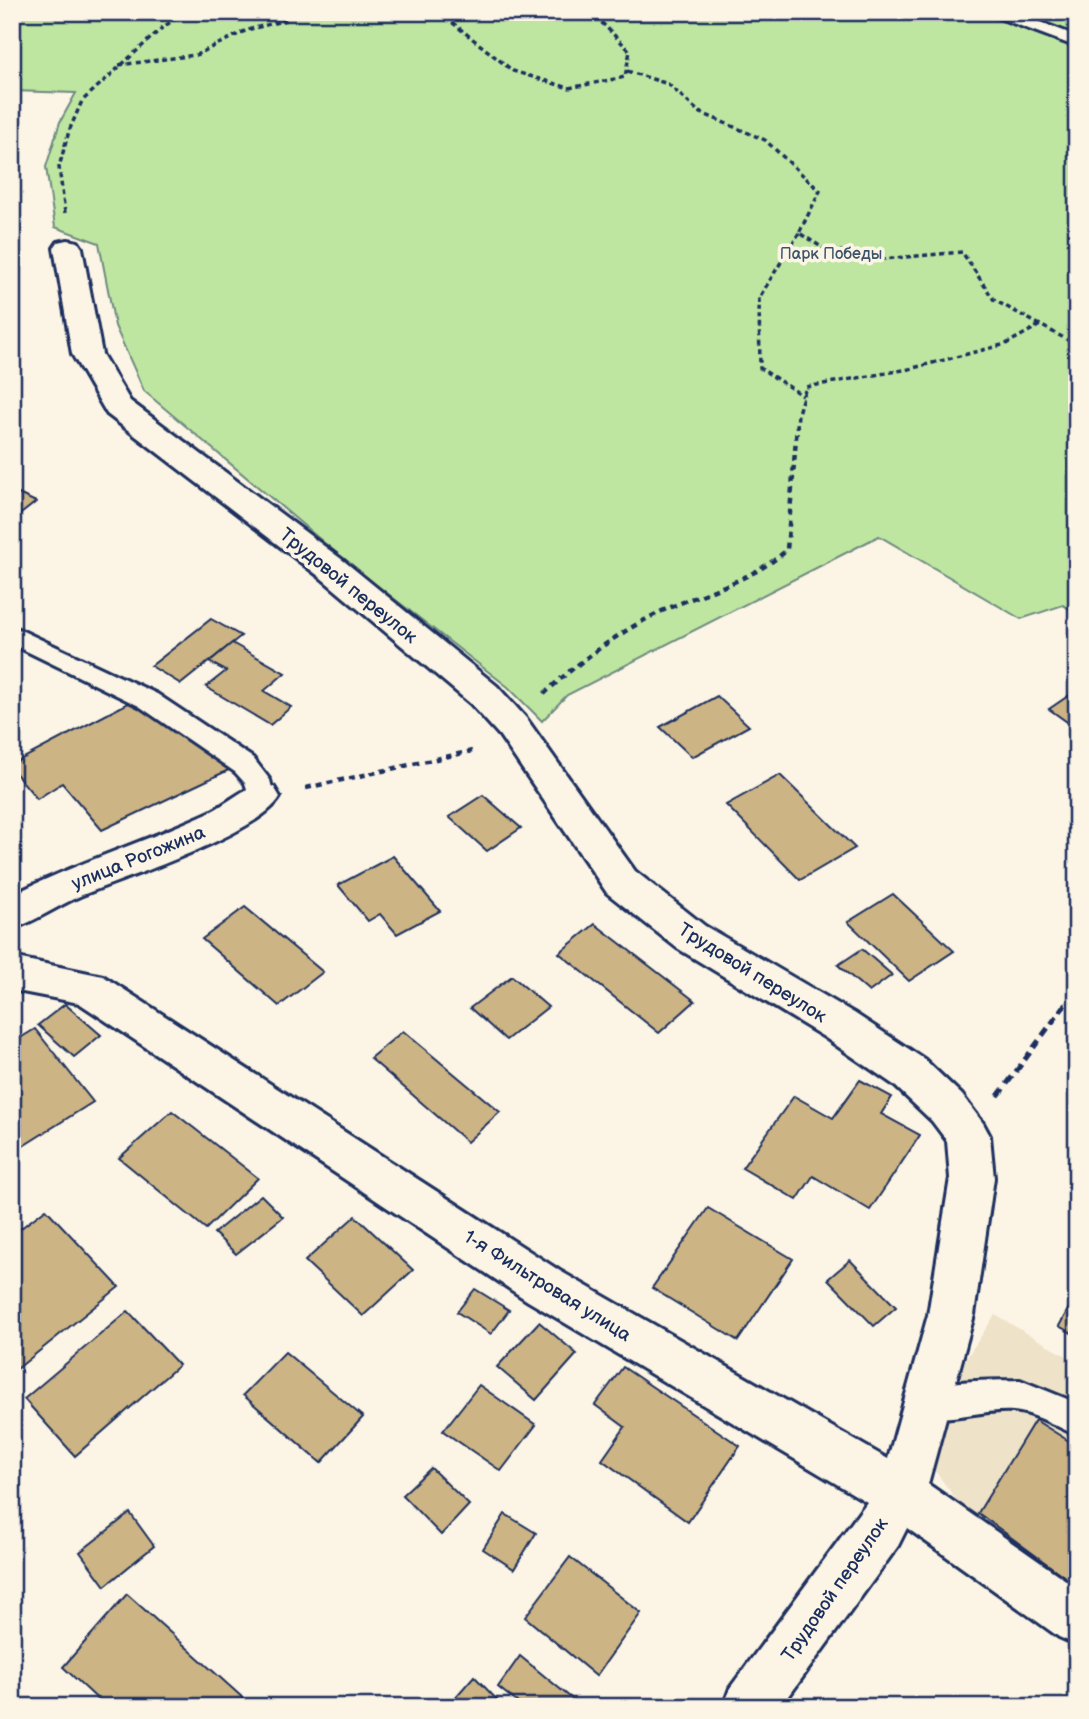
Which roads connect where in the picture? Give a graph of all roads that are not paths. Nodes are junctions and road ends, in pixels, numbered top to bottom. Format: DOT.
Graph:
graph roads {
  1 [pos="997,12"];
  2 [pos="1077,41"];
  3 [pos="68,248"];
  4 [pos="12,634"];
  5 [pos="261,797"];
  6 [pos="12,913"];
  7 [pos="12,973"];
  8 [pos="927,1403"];
  9 [pos="1077,1419"];
  10 [pos="899,1493"];
  11 [pos="1077,1619"];
  12 [pos="749,1707"];
  1 -- 2 [label="lane"];
  3 -- 8 [label="street, Трудовой переулок"];
  4 -- 5 [label="lane"];
  5 -- 6 [label="street, улица Рогожина"];
  7 -- 10 [label="street, 1-я Фильтровая улица"];
  8 -- 9 [label="lane"];
  8 -- 10 [label="street, Трудовой переулок"];
  10 -- 11 [label="street, 1-я Фильтровая улица"];
  10 -- 12 [label="street, Трудовой переулок"];
}
